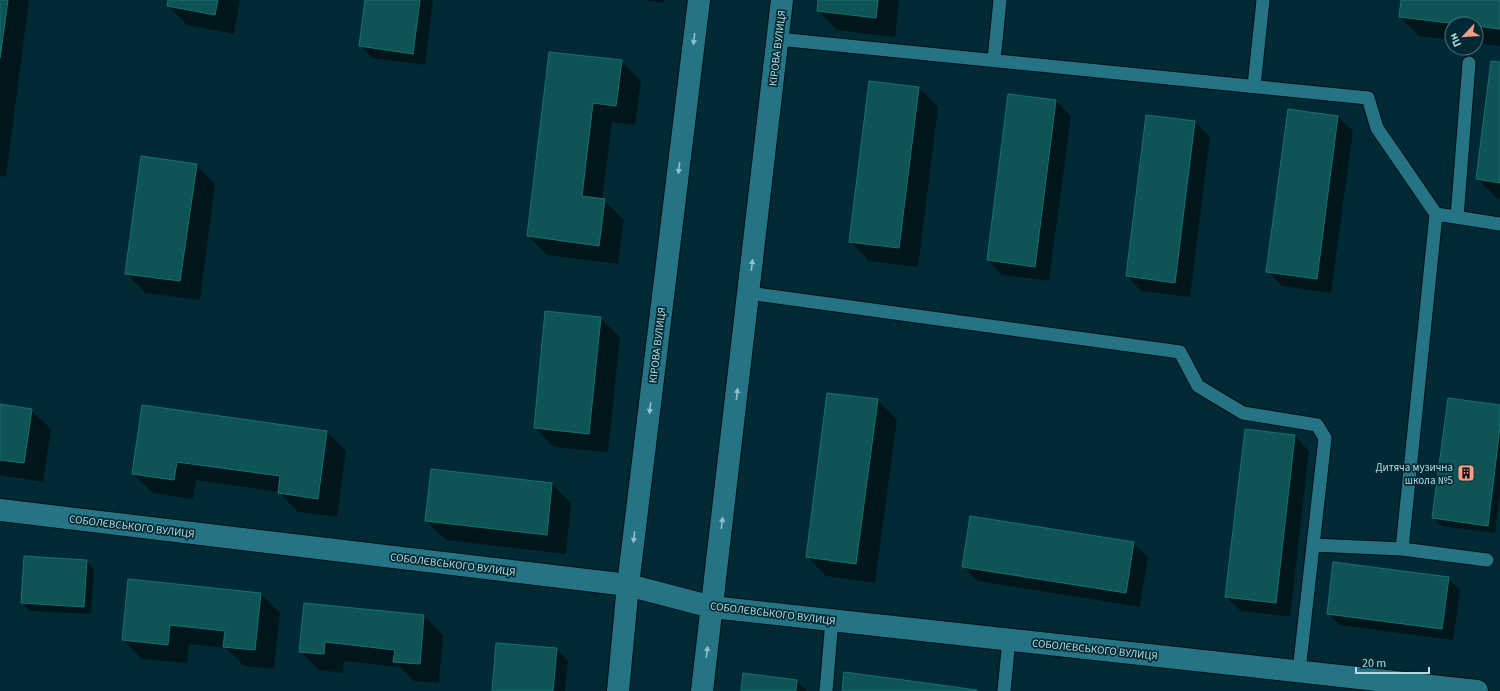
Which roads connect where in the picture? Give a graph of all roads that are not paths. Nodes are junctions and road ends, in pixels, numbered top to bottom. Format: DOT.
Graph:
graph roads {
  1 [pos="699,0"];
  2 [pos="782,0"];
  3 [pos="1000,0"];
  4 [pos="1263,0"];
  5 [pos="778,39"];
  6 [pos="994,60"];
  7 [pos="1469,63"];
  8 [pos="1254,86"];
  9 [pos="1436,214"];
  10 [pos="1456,217"];
  11 [pos="1500,224"];
  12 [pos="748,294"];
  13 [pos="0,510"];
  14 [pos="1313,546"];
  15 [pos="1402,549"];
  16 [pos="1487,560"];
  17 [pos="628,585"];
  18 [pos="712,607"];
  19 [pos="832,620"];
  20 [pos="1009,640"];
  21 [pos="1299,671"];
  22 [pos="618,691"];
  23 [pos="702,691"];
  24 [pos="826,691"];
  25 [pos="1004,691"];
  26 [pos="1478,691"];
  1 -- 17 [label="street, КІРОВА ВУЛИЦЯ, one-way"];
  2 -- 5 [label="street, КІРОВА ВУЛИЦЯ"];
  3 -- 6 [label="lane"];
  4 -- 8 [label="lane"];
  5 -- 6 [label="lane"];
  12 -- 5 [label="street, КІРОВА ВУЛИЦЯ, one-way"];
  6 -- 8 [label="lane"];
  7 -- 10 [label="lane"];
  8 -- 9 [label="lane"];
  9 -- 10 [label="lane"];
  9 -- 15 [label="lane"];
  10 -- 11 [label="lane"];
  12 -- 14 [label="lane"];
  18 -- 12 [label="street, КІРОВА ВУЛИЦЯ, one-way"];
  13 -- 17 [label="street, СОБОЛЄВСЬКОГО ВУЛИЦЯ"];
  14 -- 15 [label="lane"];
  14 -- 21 [label="lane"];
  15 -- 16 [label="lane"];
  17 -- 18 [label="street, СОБОЛЄВСЬКОГО ВУЛИЦЯ"];
  17 -- 22 [label="street, КІРОВА ВУЛИЦЯ"];
  18 -- 19 [label="street, СОБОЛЄВСЬКОГО ВУЛИЦЯ"];
  23 -- 18 [label="street, КІРОВА ВУЛИЦЯ, one-way"];
  19 -- 20 [label="street, СОБОЛЄВСЬКОГО ВУЛИЦЯ"];
  19 -- 24 [label="lane"];
  20 -- 21 [label="street, СОБОЛЄВСЬКОГО ВУЛИЦЯ"];
  20 -- 25 [label="lane"];
  21 -- 26 [label="street, СОБОЛЄВСЬКОГО ВУЛИЦЯ"];
}
